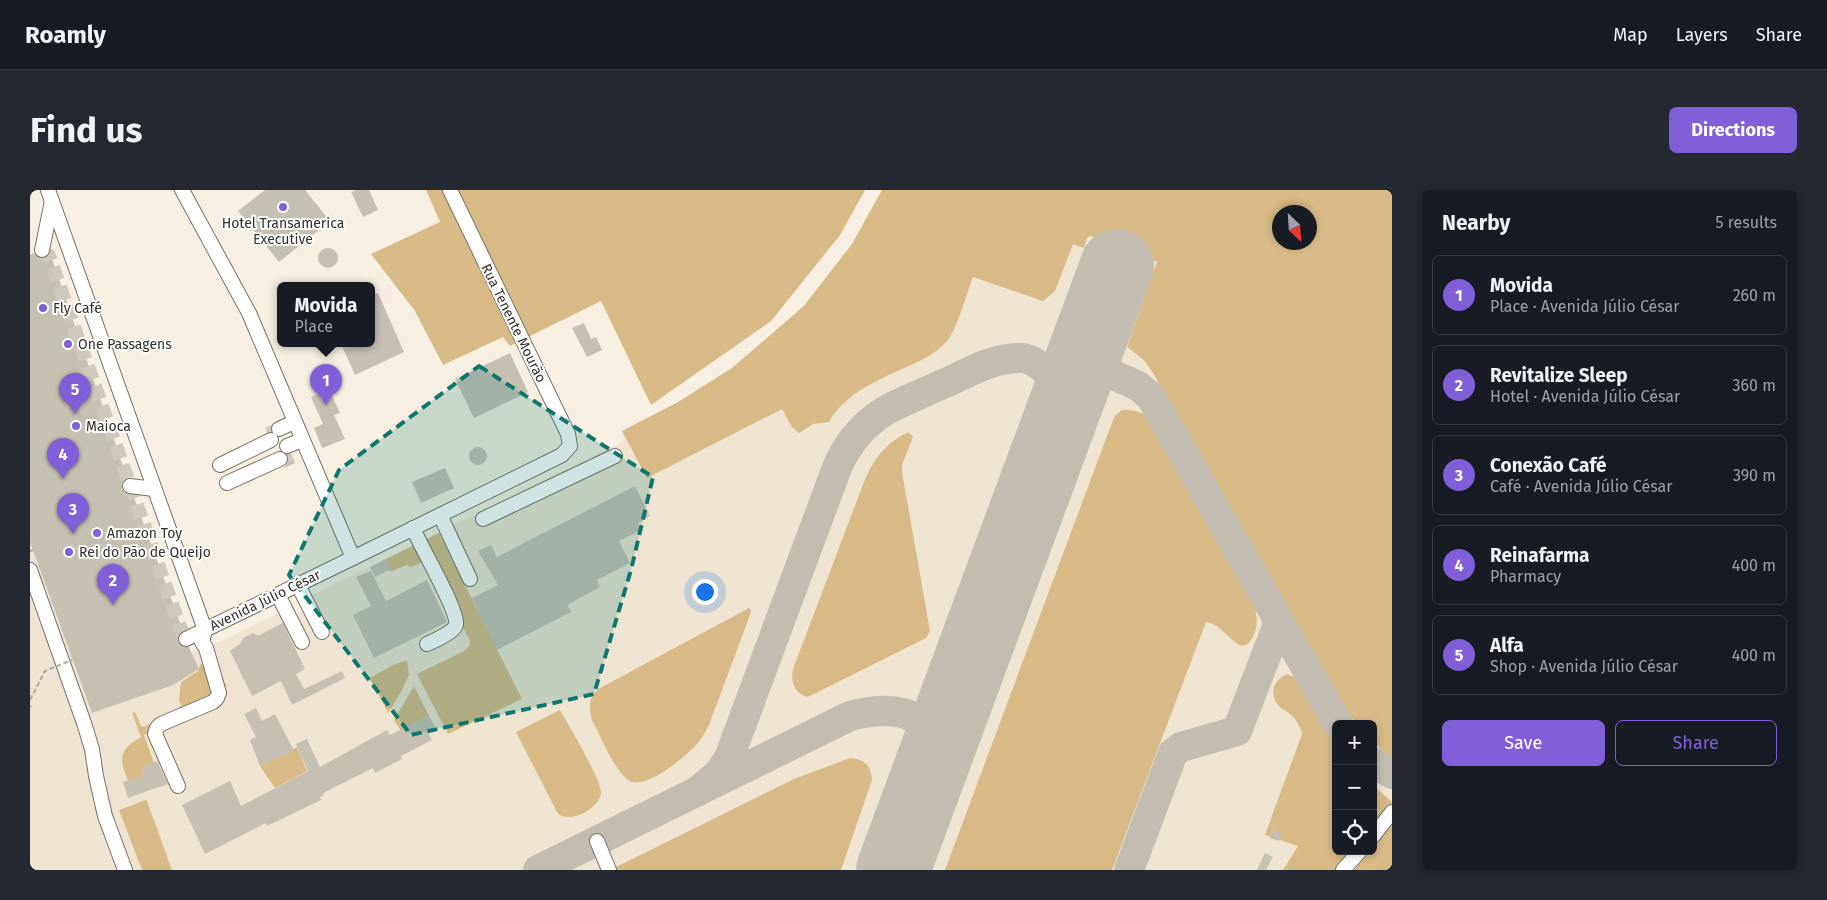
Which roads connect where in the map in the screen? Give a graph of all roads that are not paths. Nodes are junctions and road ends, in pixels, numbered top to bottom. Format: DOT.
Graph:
graph roads {
  1 [pos="182,190"];
  2 [pos="450,190"];
  3 [pos="50,195"];
  4 [pos="42,250"];
  5 [pos="299,434"];
  6 [pos="279,444"];
  7 [pos="562,454"];
  8 [pos="615,456"];
  9 [pos="130,486"];
  10 [pos="498,486"];
  11 [pos="154,489"];
  12 [pos="507,507"];
  13 [pos="440,515"];
  14 [pos="483,519"];
  15 [pos="413,528"];
  16 [pos="344,536"];
  17 [pos="376,547"];
  18 [pos="353,558"];
  19 [pos="30,570"];
  20 [pos="470,579"];
  21 [pos="298,585"];
  22 [pos="278,594"];
  23 [pos="205,630"];
  24 [pos="322,632"];
  25 [pos="186,639"];
  26 [pos="302,642"];
  27 [pos="428,644"];
  28 [pos="178,786"];
  29 [pos="1392,812"];
  30 [pos="1377,831"];
  31 [pos="597,841"];
  32 [pos="1356,855"];
  33 [pos="125,870"];
  34 [pos="609,870"];
  35 [pos="1343,870"];
  1 -- 5 [label="street"];
  2 -- 7 [label="street, Rua Tenente Mourão"];
  3 -- 4 [label="street"];
  3 -- 11 [label="street, Avenida Júlio César"];
  5 -- 6 [label="street"];
  5 -- 6 [label="street"];
  5 -- 16 [label="street"];
  6 -- 6 [label="street"];
  7 -- 10 [label="street, Avenida Júlio César"];
  8 -- 12 [label="street"];
  9 -- 11 [label="street"];
  10 -- 12 [label="street"];
  10 -- 13 [label="street, Avenida Júlio César"];
  11 -- 23 [label="street, Avenida Júlio César"];
  12 -- 14 [label="street"];
  13 -- 15 [label="street, Avenida Júlio César"];
  13 -- 20 [label="street"];
  15 -- 17 [label="street, Avenida Júlio César"];
  15 -- 27 [label="street"];
  16 -- 17 [label="street"];
  16 -- 18 [label="street"];
  17 -- 18 [label="street, Avenida Júlio César"];
  18 -- 21 [label="street, Avenida Júlio César"];
  19 -- 33 [label="street"];
  21 -- 22 [label="street, Avenida Júlio César"];
  21 -- 24 [label="street"];
  22 -- 23 [label="street, Avenida Júlio César"];
  22 -- 26 [label="street"];
  23 -- 25 [label="street"];
  23 -- 28 [label="street"];
  29 -- 30 [label="street"];
  31 -- 34 [label="street"];
  32 -- 35 [label="street"];
}
